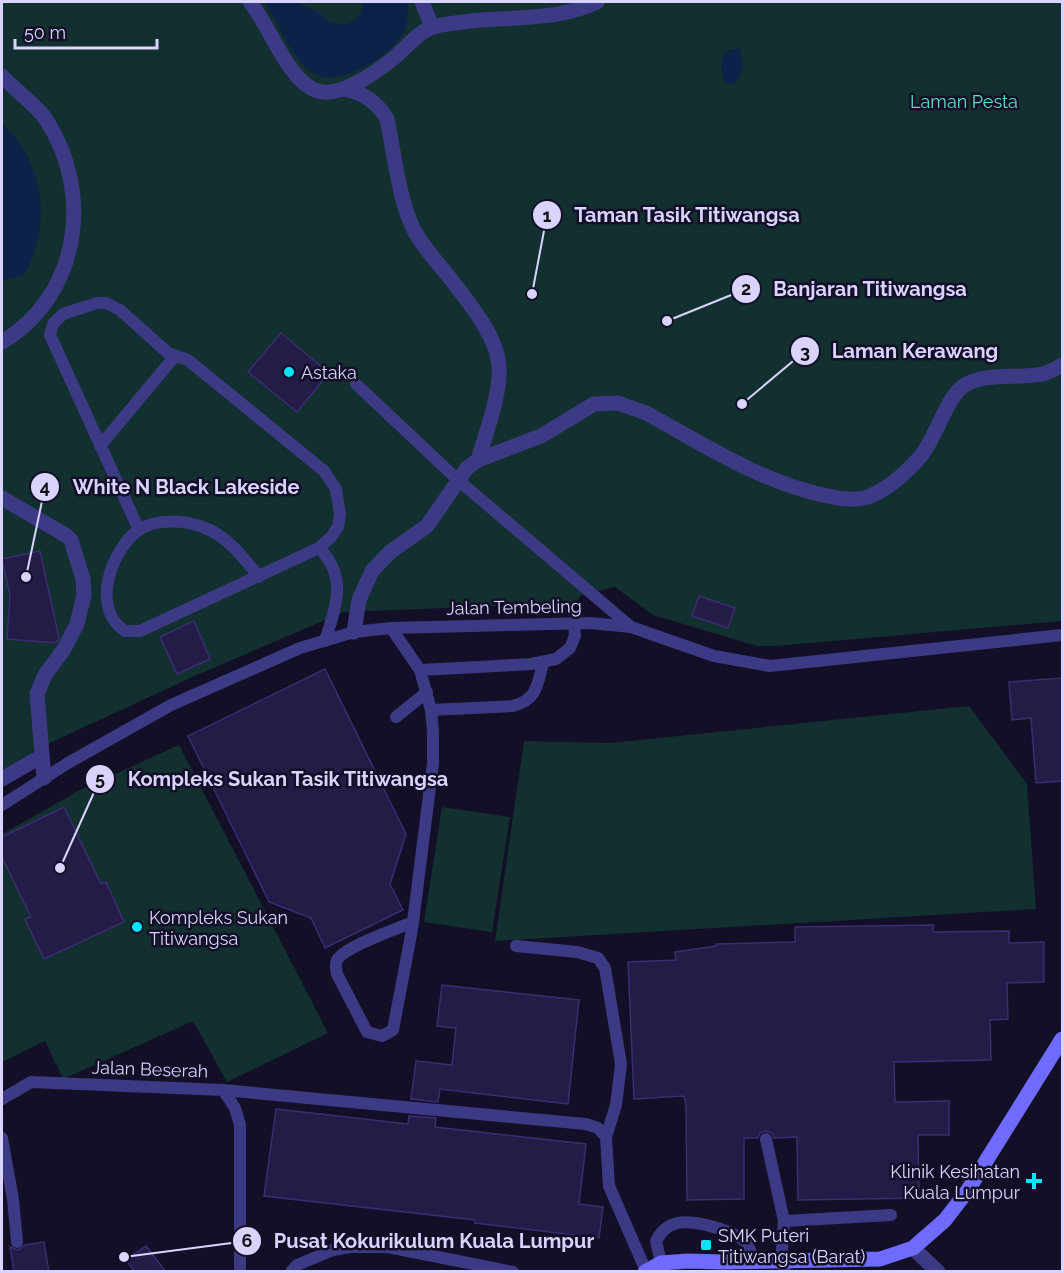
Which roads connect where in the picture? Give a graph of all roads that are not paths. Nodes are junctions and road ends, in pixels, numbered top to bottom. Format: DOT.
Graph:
graph roads {
  1 [pos="250,2"];
  2 [pos="422,2"];
  3 [pos="597,2"];
  4 [pos="432,27"];
  5 [pos="2,76"];
  6 [pos="345,89"];
  7 [pos="2,342"];
  8 [pos="175,356"];
  9 [pos="1062,365"];
  10 [pos="356,384"];
  11 [pos="100,446"];
  12 [pos="478,460"];
  13 [pos="458,480"];
  14 [pos="2,498"];
  15 [pos="139,530"];
  16 [pos="318,548"];
  17 [pos="259,577"];
  18 [pos="574,624"];
  19 [pos="632,627"];
  20 [pos="391,628"];
  21 [pos="354,632"];
  22 [pos="1062,635"];
  23 [pos="325,641"];
  24 [pos="543,663"];
  25 [pos="420,670"];
  26 [pos="427,692"];
  27 [pos="431,711"];
  28 [pos="396,717"];
  29 [pos="42,756"];
  30 [pos="44,778"];
  31 [pos="2,779"];
  32 [pos="2,805"];
  33 [pos="413,922"];
  34 [pos="516,946"];
  35 [pos="1062,1039"];
  36 [pos="222,1090"];
  37 [pos="2,1099"];
  38 [pos="606,1137"];
  39 [pos="2,1138"];
  40 [pos="766,1139"];
  41 [pos="891,1215"];
  42 [pos="784,1221"];
  43 [pos="17,1242"];
  44 [pos="913,1248"];
  45 [pos="755,1261"];
  46 [pos="784,1266"];
  47 [pos="705,1267"];
  48 [pos="652,1269"];
  49 [pos="240,1272"];
  50 [pos="291,1272"];
  51 [pos="513,1272"];
  52 [pos="938,1272"];
  1 -- 6 [label="street"];
  2 -- 4 [label="street"];
  3 -- 4 [label="street"];
  4 -- 6 [label="street"];
  5 -- 7 [label="street"];
  6 -- 12 [label="street"];
  8 -- 11 [label="lane"];
  8 -- 11 [label="lane"];
  8 -- 16 [label="lane"];
  9 -- 12 [label="street"];
  10 -- 13 [label="lane"];
  11 -- 15 [label="lane"];
  12 -- 13 [label="street"];
  13 -- 19 [label="lane"];
  13 -- 21 [label="street"];
  14 -- 29 [label="street"];
  15 -- 17 [label="lane"];
  15 -- 17 [label="lane"];
  16 -- 17 [label="lane"];
  16 -- 23 [label="lane"];
  18 -- 19 [label="lane, Jalan Tembeling"];
  18 -- 20 [label="lane, Jalan Tembeling"];
  18 -- 24 [label="lane"];
  19 -- 22 [label="lane, Jalan Tembeling"];
  20 -- 21 [label="lane, Jalan Tembeling"];
  20 -- 25 [label="lane"];
  21 -- 23 [label="lane, Jalan Tembeling"];
  23 -- 30 [label="lane, Jalan Tembeling"];
  24 -- 25 [label="lane"];
  24 -- 27 [label="lane"];
  25 -- 26 [label="lane"];
  26 -- 27 [label="lane"];
  26 -- 28 [label="lane"];
  27 -- 33 [label="lane"];
  29 -- 30 [label="street"];
  29 -- 31 [label="street"];
  30 -- 32 [label="lane, Jalan Tembeling"];
  33 -- 33 [label="lane"];
  34 -- 38 [label="lane"];
  35 -- 44 [label="street"];
  36 -- 37 [label="lane, Jalan Beserah"];
  36 -- 38 [label="lane"];
  36 -- 49 [label="lane, Jalan Beserah"];
  38 -- 48 [label="lane"];
  39 -- 43 [label="lane"];
  40 -- 42 [label="lane"];
  41 -- 42 [label="lane"];
  42 -- 46 [label="lane"];
  44 -- 46 [label="street"];
  44 -- 52 [label="street"];
  45 -- 46 [label="street"];
  45 -- 47 [label="street"];
  45 -- 48 [label="lane"];
  47 -- 48 [label="street"];
  50 -- 51 [label="lane"];
}
